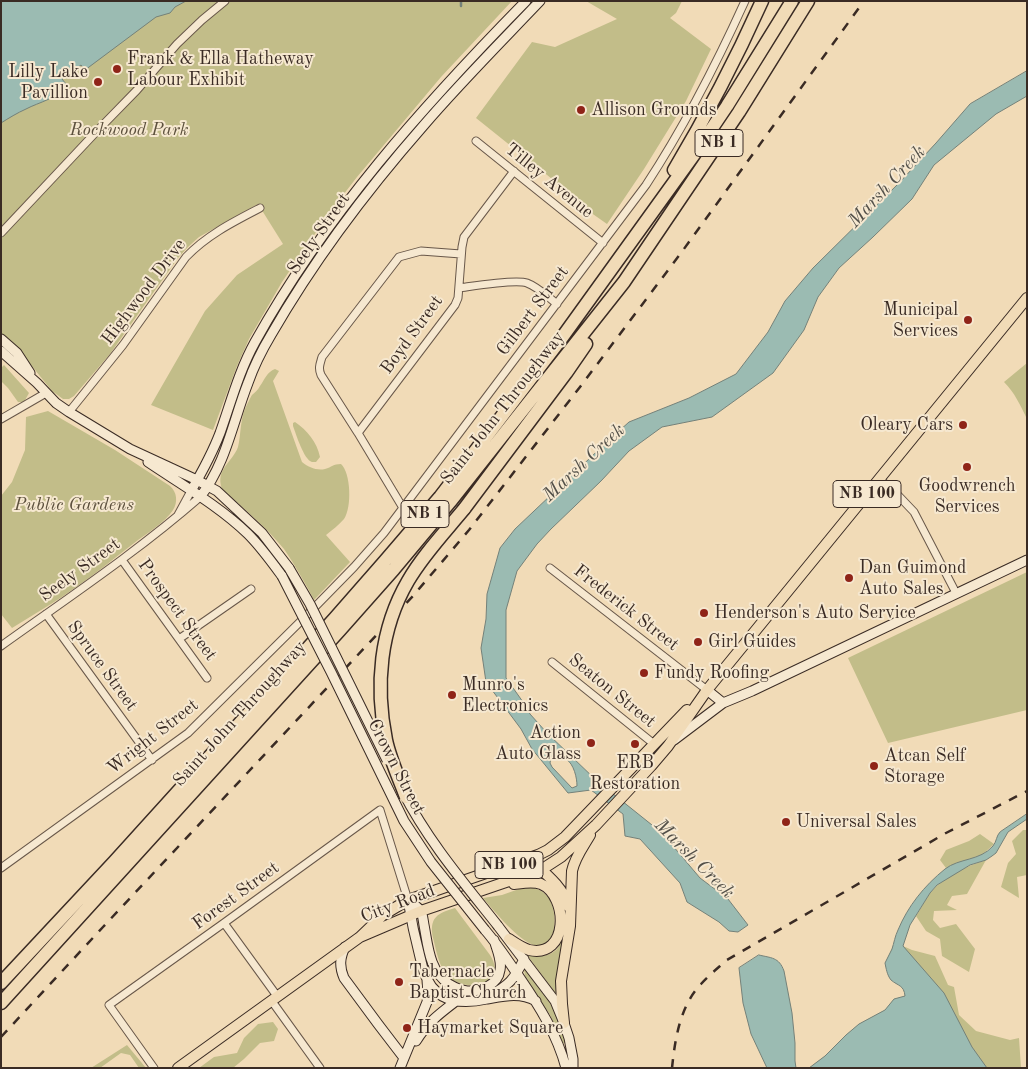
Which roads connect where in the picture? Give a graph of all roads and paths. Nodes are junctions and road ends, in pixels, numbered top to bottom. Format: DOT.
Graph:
graph roads {
  1 [pos="225,1"];
  2 [pos="526,1"];
  3 [pos="540,1"];
  4 [pos="745,1"];
  5 [pos="762,1"];
  6 [pos="792,1"];
  7 [pos="808,1"];
  8 [pos="476,141"];
  9 [pos="514,171"];
  10 [pos="260,208"];
  11 [pos="1,233"];
  12 [pos="636,234"];
  13 [pos="602,243"];
  14 [pos="461,254"];
  15 [pos="624,282"];
  16 [pos="459,288"];
  17 [pos="1027,298"];
  18 [pos="557,304"];
  19 [pos="1,339"];
  20 [pos="1,351"];
  21 [pos="37,383"];
  22 [pos="46,393"];
  23 [pos="68,412"];
  24 [pos="1,419"];
  25 [pos="358,433"];
  26 [pos="130,448"];
  27 [pos="197,480"];
  28 [pos="879,480"];
  29 [pos="209,486"];
  30 [pos="191,491"];
  31 [pos="200,497"];
  32 [pos="403,508"];
  33 [pos="177,518"];
  34 [pos="122,560"];
  35 [pos="1027,560"];
  36 [pos="550,568"];
  37 [pos="251,589"];
  38 [pos="956,593"];
  39 [pos="46,614"];
  40 [pos="309,614"];
  41 [pos="179,639"];
  42 [pos="1,646"];
  43 [pos="552,662"];
  44 [pos="207,678"];
  45 [pos="707,690"];
  46 [pos="723,703"];
  47 [pos="654,744"];
  48 [pos="668,746"];
  49 [pos="152,760"];
  50 [pos="406,797"];
  51 [pos="596,825"];
  52 [pos="526,860"];
  53 [pos="1,868"];
  54 [pos="541,870"];
  55 [pos="486,889"];
  56 [pos="408,900"];
  57 [pos="421,911"];
  58 [pos="411,915"];
  59 [pos="571,915"];
  60 [pos="224,923"];
  61 [pos="360,937"];
  62 [pos="509,939"];
  63 [pos="494,940"];
  64 [pos="346,946"];
  65 [pos="524,959"];
  66 [pos="517,974"];
  67 [pos="427,980"];
  68 [pos="1,983"];
  69 [pos="274,998"];
  70 [pos="483,1000"];
  71 [pos="456,1001"];
  72 [pos="536,1001"];
  73 [pos="1,1003"];
  74 [pos="564,1023"];
  75 [pos="404,1058"];
  76 [pos="154,1068"];
  77 [pos="178,1068"];
  78 [pos="320,1068"];
  79 [pos="400,1068"];
  80 [pos="566,1068"];
  81 [pos="573,1068"];
  1 -- 11 [label="street"];
  2 -- 27 [label="main road, Seely Street"];
  3 -- 29 [label="main road, Seely Street"];
  4 -- 13 [label="street, Gilbert Street"];
  5 -- 12 [label="highway"];
  6 -- 12 [label="highway, Saint John Throughway / NB 1"];
  7 -- 15 [label="highway, Saint John Throughway / NB 1"];
  8 -- 9 [label="street, Tilley Avenue"];
  9 -- 13 [label="street, Tilley Avenue"];
  9 -- 14 [label="street, Boyd Street"];
  10 -- 23 [label="street, Highwood Drive"];
  12 -- 68 [label="highway, Saint John Throughway / NB 1"];
  13 -- 18 [label="street, Gilbert Street"];
  14 -- 16 [label="street, Boyd Street"];
  14 -- 25 [label="street"];
  15 -- 50 [label="highway, bridge"];
  15 -- 73 [label="highway, Saint John Throughway / NB 1"];
  16 -- 18 [label="street"];
  16 -- 25 [label="street, Boyd Street"];
  17 -- 28 [label="main road, NB 100"];
  18 -- 32 [label="street, Gilbert Street"];
  19 -- 21 [label="main road"];
  20 -- 21 [label="main road"];
  21 -- 22 [label="main road"];
  22 -- 23 [label="main road"];
  22 -- 24 [label="street"];
  23 -- 26 [label="main road"];
  25 -- 32 [label="street"];
  26 -- 27 [label="main road, Crown Street"];
  26 -- 30 [label="main road, Crown Street"];
  27 -- 29 [label="main road, Crown Street"];
  27 -- 30 [label="main road, Seely Street"];
  28 -- 38 [label="street"];
  28 -- 45 [label="main road, NB 100"];
  29 -- 31 [label="main road, Seely Street"];
  29 -- 50 [label="main road, Crown Street, bridge"];
  30 -- 31 [label="main road, Crown Street"];
  30 -- 33 [label="street, Seely Street"];
  31 -- 33 [label="street, Seely Street"];
  31 -- 63 [label="main road, Crown Street, bridge"];
  32 -- 40 [label="street, Gilbert Street"];
  33 -- 34 [label="street, Seely Street"];
  34 -- 39 [label="street, Seely Street"];
  34 -- 41 [label="street, Prospect Street"];
  35 -- 38 [label="main road"];
  36 -- 45 [label="street, Frederick Street"];
  37 -- 41 [label="street"];
  38 -- 46 [label="main road"];
  39 -- 42 [label="street, Seely Street"];
  39 -- 49 [label="street, Spruce Street"];
  40 -- 49 [label="street, Wright Street"];
  41 -- 44 [label="street, Prospect Street"];
  43 -- 47 [label="street, Seaton Street"];
  45 -- 46 [label="main road"];
  45 -- 47 [label="main road, NB 100"];
  45 -- 48 [label="main road, NB 100"];
  46 -- 48 [label="main road"];
  47 -- 52 [label="main road, City Road / NB 100"];
  48 -- 51 [label="main road, City Road / NB 100"];
  49 -- 53 [label="street, Wright Street"];
  50 -- 62 [label="main road, Crown Street, bridge"];
  51 -- 54 [label="main road, City Road / NB 100"];
  51 -- 59 [label="main road"];
  52 -- 54 [label="main road"];
  52 -- 56 [label="main road, City Road / NB 100"];
  54 -- 55 [label="main road, City Road / NB 100"];
  54 -- 59 [label="main road"];
  55 -- 57 [label="main road, City Road / NB 100"];
  55 -- 62 [label="main road"];
  56 -- 57 [label="main road"];
  56 -- 58 [label="main road"];
  56 -- 60 [label="street, Forest Street"];
  56 -- 61 [label="main road, City Road / NB 100"];
  57 -- 58 [label="main road, City Road / NB 100"];
  57 -- 63 [label="main road"];
  58 -- 61 [label="main road, City Road / NB 100"];
  58 -- 67 [label="main road"];
  59 -- 74 [label="main road"];
  60 -- 69 [label="street"];
  60 -- 76 [label="street, Forest Street"];
  61 -- 64 [label="main road, NB 100"];
  62 -- 65 [label="main road, Crown Street"];
  63 -- 66 [label="main road, Crown Street"];
  64 -- 69 [label="main road, NB 100"];
  64 -- 75 [label="main road"];
  65 -- 66 [label="main road"];
  65 -- 74 [label="main road, Crown Street"];
  66 -- 70 [label="main road"];
  66 -- 72 [label="main road, Crown Street"];
  67 -- 71 [label="main road"];
  67 -- 75 [label="main road"];
  69 -- 77 [label="main road, NB 100"];
  69 -- 78 [label="street"];
  70 -- 71 [label="main road"];
  70 -- 72 [label="main road"];
  71 -- 75 [label="main road"];
  72 -- 80 [label="main road, Crown Street"];
  74 -- 81 [label="main road, Crown Street"];
  75 -- 79 [label="main road"];
}
